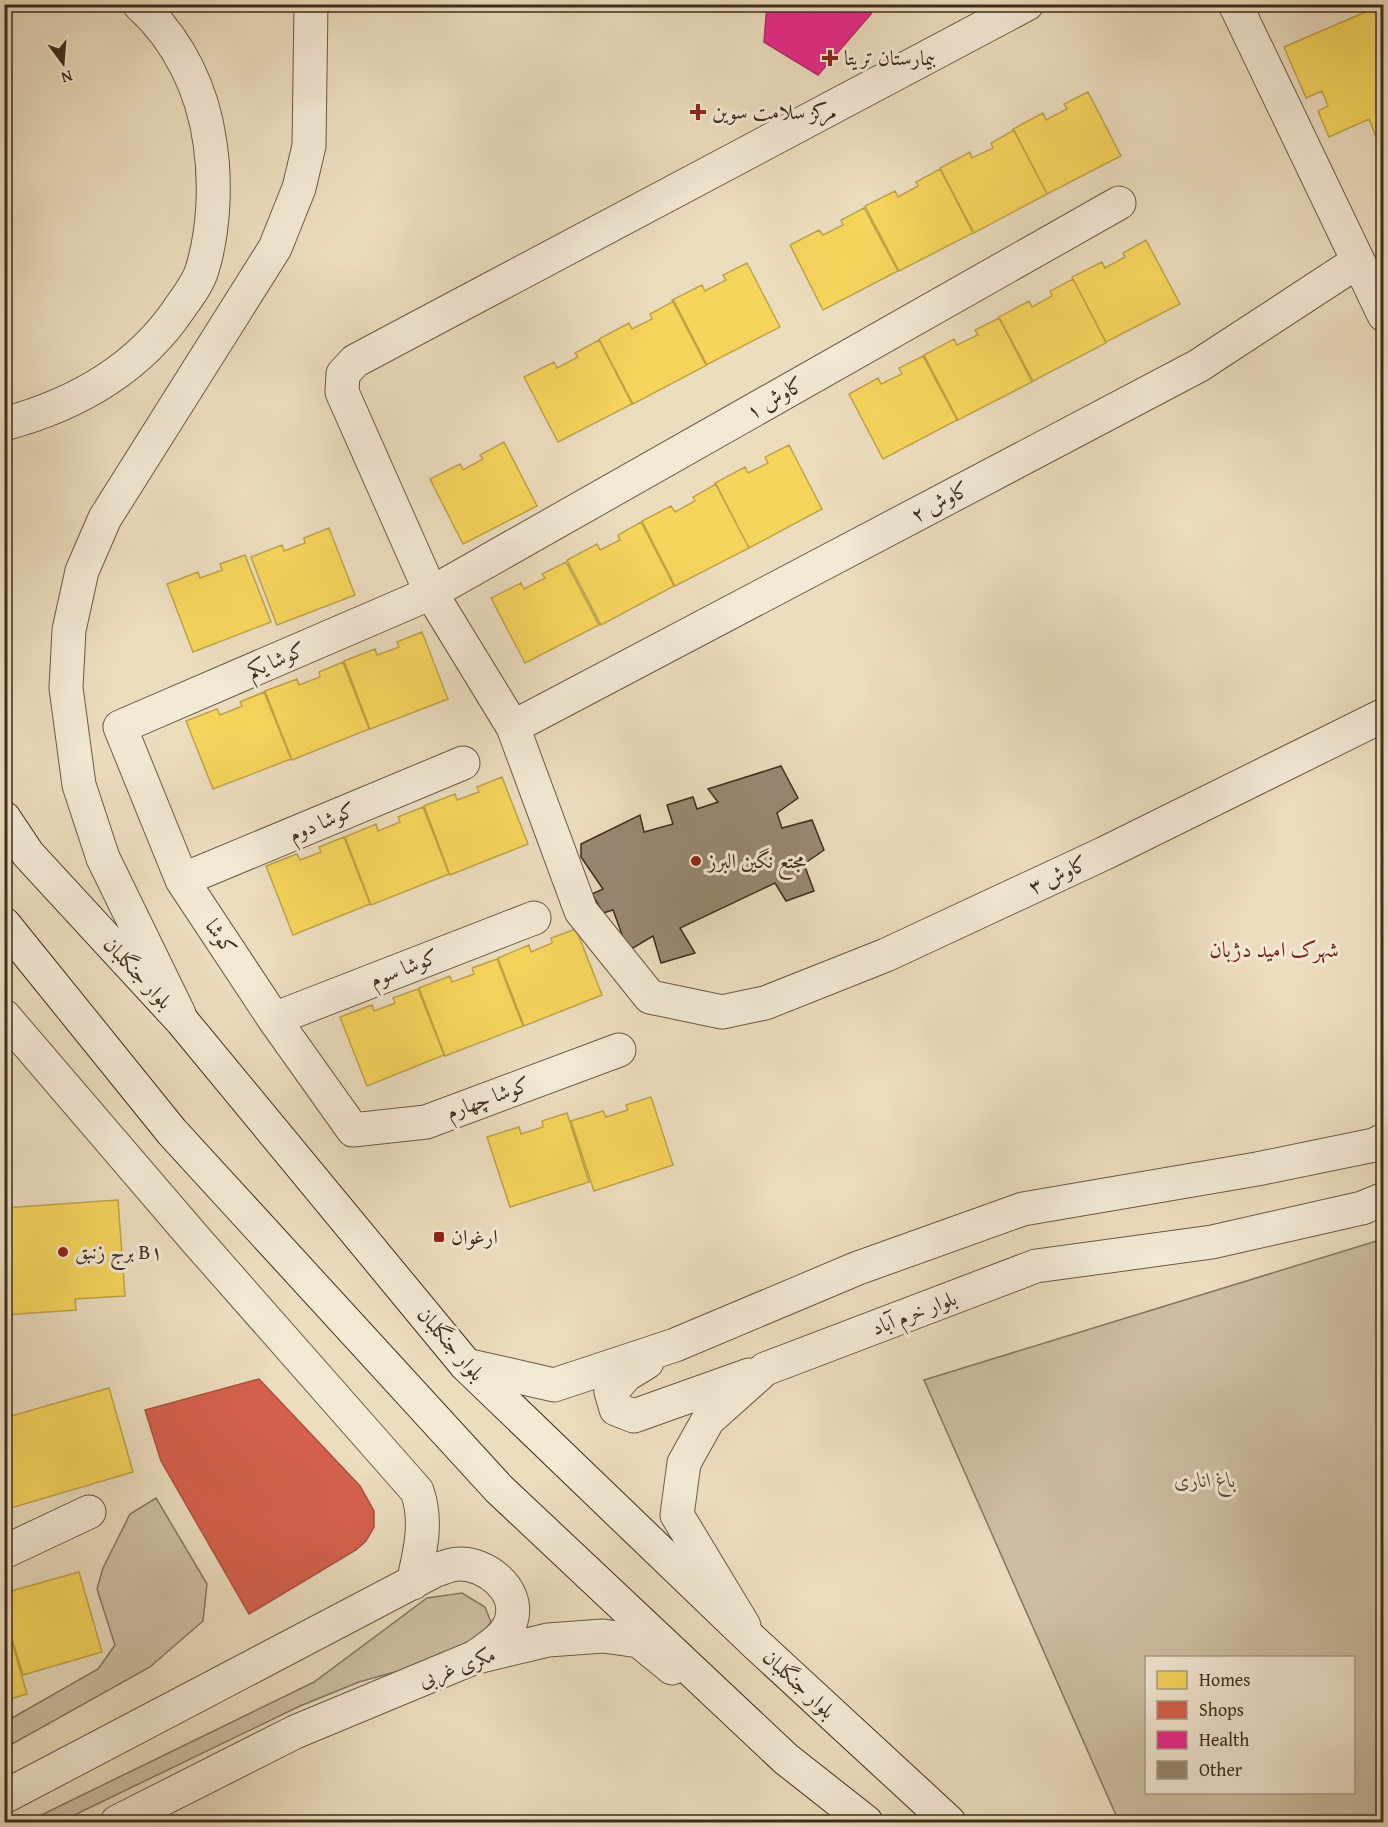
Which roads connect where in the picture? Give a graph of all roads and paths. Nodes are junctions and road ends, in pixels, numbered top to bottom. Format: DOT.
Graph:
graph roads {
  1 [pos="139,4"];
  2 [pos="311,4"];
  3 [pos="1027,4"];
  4 [pos="1235,4"];
  5 [pos="1119,203"];
  6 [pos="1357,262"];
  7 [pos="1383,315"];
  8 [pos="4,424"];
  9 [pos="431,593"];
  10 [pos="1383,715"];
  11 [pos="120,727"];
  12 [pos="513,727"];
  13 [pos="462,763"];
  14 [pos="4,818"];
  15 [pos="182,880"];
  16 [pos="534,918"];
  17 [pos="4,924"];
  18 [pos="4,1016"];
  19 [pos="274,1019"];
  20 [pos="182,1021"];
  21 [pos="619,1050"];
  22 [pos="353,1130"];
  23 [pos="1383,1140"];
  24 [pos="1383,1199"];
  25 [pos="675,1345"];
  26 [pos="466,1365"];
  27 [pos="765,1370"];
  28 [pos="89,1512"];
  29 [pos="4,1552"];
  30 [pos="413,1583"];
  31 [pos="754,1642"];
  32 [pos="473,1658"];
  33 [pos="786,1759"];
  34 [pos="66,1765"];
  35 [pos="4,1782"];
  36 [pos="4,1797"];
  37 [pos="117,1822"];
  38 [pos="866,1822"];
  39 [pos="949,1822"];
  1 -- 8 [label="street"];
  2 -- 20 [label="street"];
  3 -- 9 [label="street"];
  4 -- 6 [label="street"];
  5 -- 9 [label="street, کاوش ۱"];
  6 -- 7 [label="street"];
  6 -- 12 [label="street, کاوش ۲"];
  9 -- 11 [label="street, کوشا یکم"];
  9 -- 12 [label="street"];
  10 -- 12 [label="street, کاوش ۳"];
  11 -- 15 [label="street, کوشا"];
  13 -- 15 [label="street, کوشا دوم"];
  14 -- 20 [label="street, بلوار جنگلبان"];
  15 -- 19 [label="street, کوشا"];
  16 -- 19 [label="street, کوشا سوم"];
  17 -- 33 [label="street"];
  18 -- 30 [label="street"];
  19 -- 22 [label="street, کوشا"];
  20 -- 26 [label="street, بلوار جنگلبان"];
  21 -- 22 [label="street, کوشا چهارم"];
  23 -- 25 [label="street"];
  24 -- 27 [label="street, بلوار خرم آباد"];
  25 -- 26 [label="street"];
  25 -- 27 [label="street"];
  26 -- 31 [label="street, بلوار جنگلبان"];
  27 -- 31 [label="street, بلوار خرم آباد"];
  28 -- 29 [label="street"];
  30 -- 32 [label="street"];
  30 -- 34 [label="street"];
  31 -- 39 [label="street, بلوار جنگلبان"];
  32 -- 33 [label="street, مکری غربی"];
  32 -- 37 [label="street, مکری غربی"];
  33 -- 38 [label="street"];
  34 -- 35 [label="street"];
  34 -- 36 [label="street"];
}
